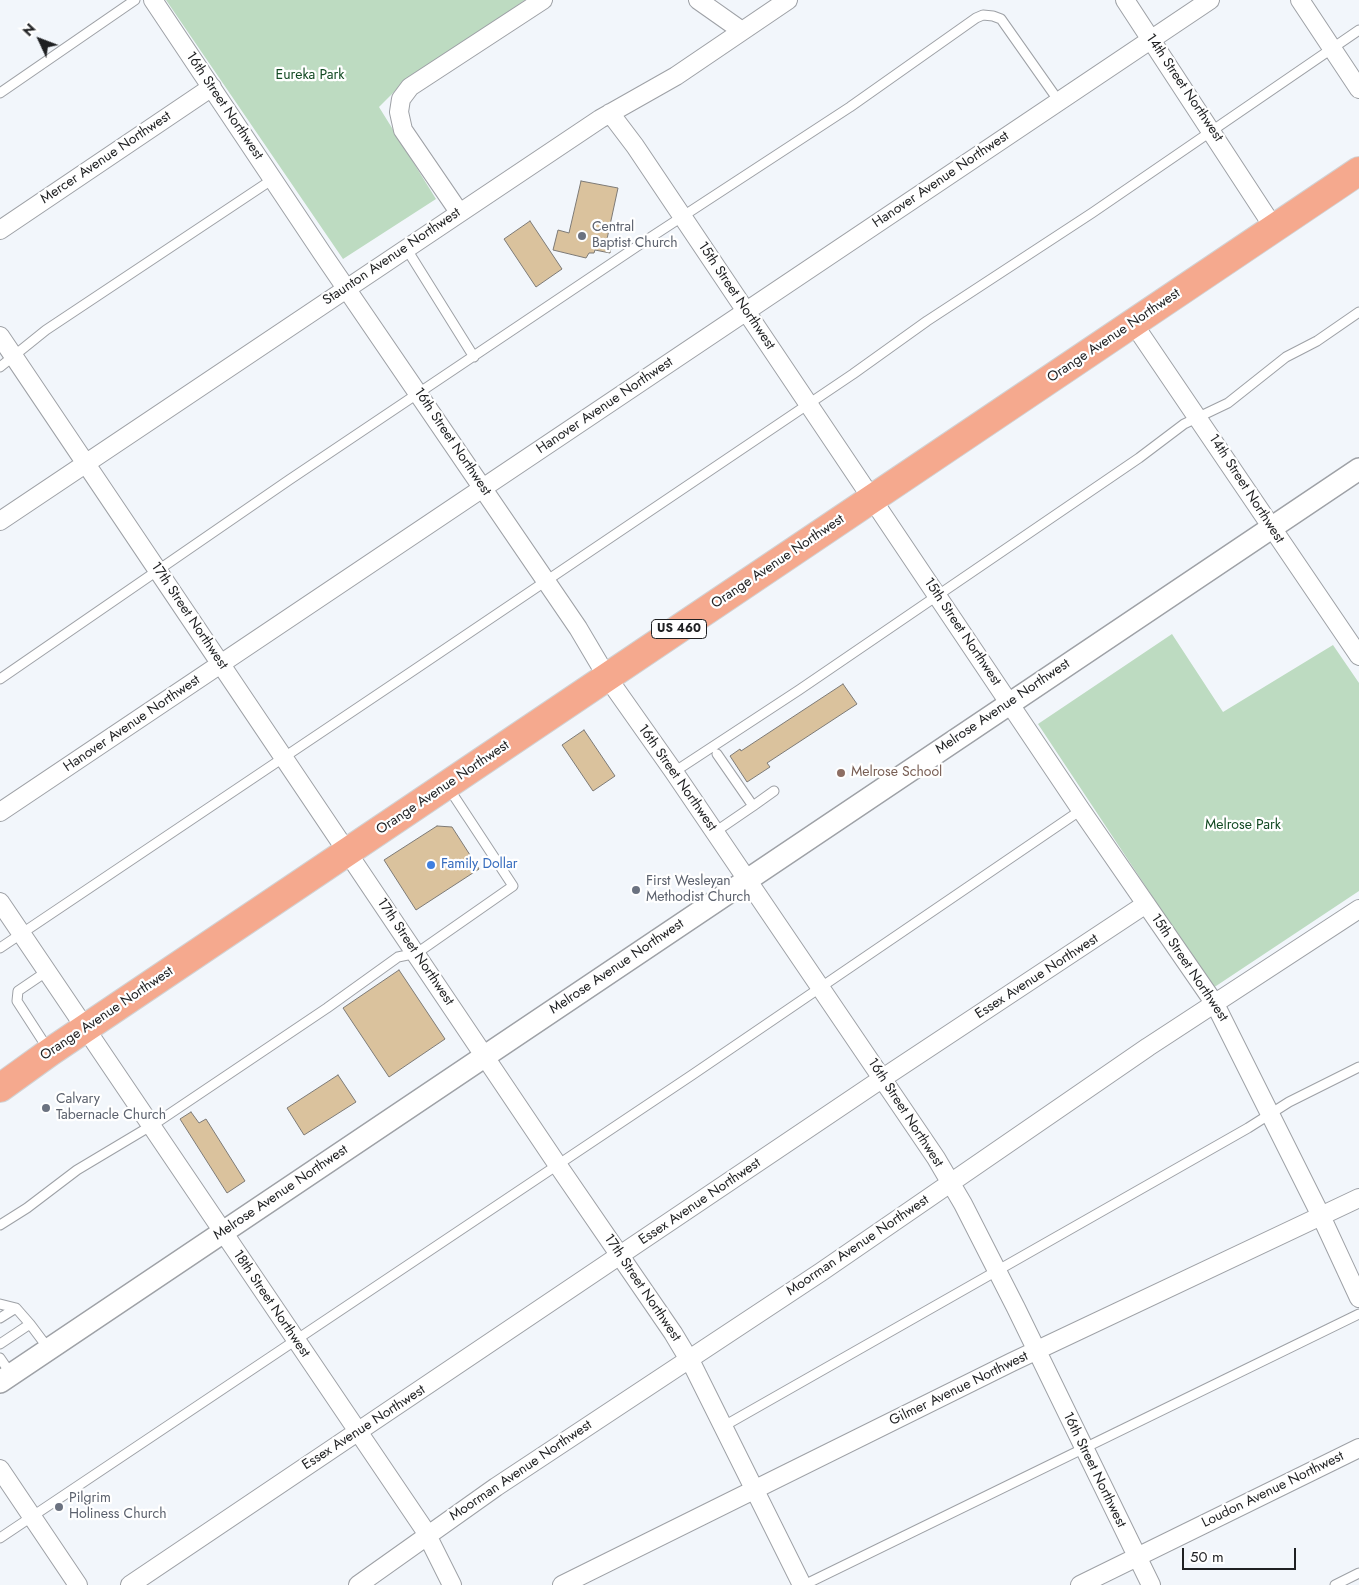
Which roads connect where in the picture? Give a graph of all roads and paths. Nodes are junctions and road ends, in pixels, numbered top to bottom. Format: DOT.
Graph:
graph roads {
  1 [pos="134,0"];
  2 [pos="153,0"];
  3 [pos="543,0"];
  4 [pos="698,0"];
  5 [pos="788,0"];
  6 [pos="1125,0"];
  7 [pos="1210,0"];
  8 [pos="1300,0"];
  9 [pos="1359,30"];
  10 [pos="742,31"];
  11 [pos="1151,39"];
  12 [pos="1332,48"];
  13 [pos="212,87"];
  14 [pos="1359,89"];
  15 [pos="0,93"];
  16 [pos="1058,100"];
  17 [pos="610,113"];
  18 [pos="1212,131"];
  19 [pos="1359,171"];
  20 [pos="273,180"];
  21 [pos="459,212"];
  22 [pos="682,216"];
  23 [pos="1274,228"];
  24 [pos="0,230"];
  25 [pos="406,248"];
  26 [pos="346,288"];
  27 [pos="746,311"];
  28 [pos="1359,312"];
  29 [pos="1134,323"];
  30 [pos="0,336"];
  31 [pos="474,357"];
  32 [pos="7,361"];
  33 [pos="419,394"];
  34 [pos="808,404"];
  35 [pos="1198,416"];
  36 [pos="85,463"];
  37 [pos="1359,468"];
  38 [pos="483,487"];
  39 [pos="871,499"];
  40 [pos="0,520"];
  41 [pos="1272,527"];
  42 [pos="158,571"];
  43 [pos="546,580"];
  44 [pos="938,595"];
  45 [pos="1359,656"];
  46 [pos="222,664"];
  47 [pos="607,677"];
  48 [pos="0,679"];
  49 [pos="1010,703"];
  50 [pos="717,754"];
  51 [pos="284,756"];
  52 [pos="674,772"];
  53 [pos="447,785"];
  54 [pos="774,792"];
  55 [pos="753,806"];
  56 [pos="1081,810"];
  57 [pos="0,812"];
  58 [pos="715,832"];
  59 [pos="347,853"];
  60 [pos="747,879"];
  61 [pos="0,902"];
  62 [pos="1146,904"];
  63 [pos="1359,909"];
  64 [pos="20,934"];
  65 [pos="0,948"];
  66 [pos="417,953"];
  67 [pos="46,972"];
  68 [pos="820,987"];
  69 [pos="1215,1004"];
  70 [pos="86,1030"];
  71 [pos="50,1052"];
  72 [pos="485,1056"];
  73 [pos="1359,1067"];
  74 [pos="883,1078"];
  75 [pos="0,1088"];
  76 [pos="1270,1114"];
  77 [pos="151,1126"];
  78 [pos="557,1164"];
  79 [pos="951,1183"];
  80 [pos="1359,1198"];
  81 [pos="1321,1216"];
  82 [pos="0,1225"];
  83 [pos="223,1233"];
  84 [pos="620,1256"];
  85 [pos="996,1271"];
  86 [pos="1359,1298"];
  87 [pos="0,1304"];
  88 [pos="16,1308"];
  89 [pos="1359,1314"];
  90 [pos="0,1318"];
  91 [pos="30,1324"];
  92 [pos="295,1340"];
  93 [pos="0,1344"];
  94 [pos="48,1348"];
  95 [pos="1035,1351"];
  96 [pos="689,1359"];
  97 [pos="4,1372"];
  98 [pos="724,1426"];
  99 [pos="358,1432"];
  100 [pos="1359,1448"];
  101 [pos="1084,1449"];
  102 [pos="0,1469"];
  103 [pos="755,1490"];
  104 [pos="32,1516"];
  105 [pos="427,1536"];
  106 [pos="0,1538"];
  107 [pos="1137,1557"];
  108 [pos="1359,1573"];
  109 [pos="78,1585"];
  110 [pos="130,1585"];
  111 [pos="358,1585"];
  112 [pos="452,1585"];
  113 [pos="562,1585"];
  114 [pos="803,1585"];
  115 [pos="1080,1585"];
  116 [pos="1151,1585"];
  117 [pos="1335,1585"];
  1 -- 15 [label="lane"];
  2 -- 13 [label="street, 16th Street Northwest"];
  3 -- 21 [label="street"];
  4 -- 10 [label="street"];
  5 -- 10 [label="street, Staunton Avenue Northwest"];
  6 -- 11 [label="street, 14th Street Northwest"];
  7 -- 11 [label="street, Hanover Avenue Northwest"];
  8 -- 12 [label="street"];
  9 -- 12 [label="lane"];
  10 -- 17 [label="street, Staunton Avenue Northwest"];
  11 -- 16 [label="street, Hanover Avenue Northwest"];
  11 -- 18 [label="street, 14th Street Northwest"];
  12 -- 14 [label="street"];
  12 -- 18 [label="lane"];
  13 -- 20 [label="street, 16th Street Northwest"];
  13 -- 24 [label="street, Mercer Avenue Northwest"];
  16 -- 22 [label="lane"];
  16 -- 27 [label="street, Hanover Avenue Northwest"];
  17 -- 21 [label="street, Staunton Avenue Northwest"];
  17 -- 22 [label="street, 15th Street Northwest"];
  18 -- 23 [label="street, 14th Street Northwest"];
  18 -- 34 [label="lane"];
  19 -- 23 [label="main road, Orange Avenue Northwest / US 460"];
  20 -- 26 [label="street, 16th Street Northwest"];
  20 -- 32 [label="lane"];
  21 -- 25 [label="street, Staunton Avenue Northwest"];
  22 -- 27 [label="street, 15th Street Northwest"];
  22 -- 31 [label="lane"];
  23 -- 29 [label="main road, Orange Avenue Northwest / US 460"];
  25 -- 26 [label="street, Staunton Avenue Northwest"];
  25 -- 31 [label="lane"];
  26 -- 33 [label="street, 16th Street Northwest"];
  26 -- 36 [label="street, Staunton Avenue Northwest"];
  27 -- 34 [label="street, 15th Street Northwest"];
  27 -- 38 [label="street, Hanover Avenue Northwest"];
  28 -- 35 [label="lane"];
  29 -- 35 [label="street, 14th Street Northwest"];
  29 -- 39 [label="main road, Orange Avenue Northwest / US 460"];
  30 -- 32 [label="street, 17th Street Northwest"];
  31 -- 33 [label="lane"];
  32 -- 36 [label="street, 17th Street Northwest"];
  33 -- 38 [label="street, 16th Street Northwest"];
  33 -- 42 [label="lane"];
  34 -- 39 [label="street, 15th Street Northwest"];
  34 -- 43 [label="lane"];
  35 -- 41 [label="street, 14th Street Northwest"];
  35 -- 44 [label="lane"];
  36 -- 40 [label="street, Staunton Avenue Northwest"];
  36 -- 42 [label="street, 17th Street Northwest"];
  37 -- 41 [label="street, Melrose Avenue Northwest"];
  38 -- 43 [label="street, 16th Street Northwest"];
  38 -- 46 [label="street, Hanover Avenue Northwest"];
  39 -- 44 [label="street, 15th Street Northwest"];
  39 -- 47 [label="main road, Orange Avenue Northwest / US 460"];
  41 -- 45 [label="street, 14th Street Northwest"];
  41 -- 49 [label="street, Melrose Avenue Northwest"];
  42 -- 46 [label="street, 17th Street Northwest"];
  42 -- 48 [label="lane"];
  43 -- 47 [label="street, 16th Street Northwest"];
  43 -- 51 [label="lane"];
  44 -- 49 [label="street, 15th Street Northwest"];
  44 -- 52 [label="lane"];
  46 -- 51 [label="street, 17th Street Northwest"];
  46 -- 57 [label="street, Hanover Avenue Northwest"];
  47 -- 52 [label="street, 16th Street Northwest"];
  47 -- 53 [label="main road, Orange Avenue Northwest / US 460"];
  49 -- 56 [label="street, 15th Street Northwest"];
  49 -- 60 [label="street, Melrose Avenue Northwest"];
  50 -- 55 [label="lane"];
  51 -- 59 [label="street, 17th Street Northwest"];
  51 -- 64 [label="lane"];
  52 -- 58 [label="street, 16th Street Northwest"];
  53 -- 59 [label="main road, Orange Avenue Northwest / US 460"];
  53 -- 66 [label="lane"];
  54 -- 55 [label="lane"];
  55 -- 58 [label="lane"];
  56 -- 62 [label="street, 15th Street Northwest"];
  56 -- 68 [label="lane"];
  58 -- 60 [label="street, 16th Street Northwest"];
  59 -- 66 [label="street, 17th Street Northwest"];
  59 -- 70 [label="main road, Orange Avenue Northwest / US 460"];
  60 -- 68 [label="street, 16th Street Northwest"];
  60 -- 72 [label="street, Melrose Avenue Northwest"];
  61 -- 64 [label="street, 18th Street Northwest"];
  62 -- 69 [label="street, 15th Street Northwest"];
  62 -- 74 [label="street, Essex Avenue Northwest"];
  63 -- 69 [label="street, Moorman Avenue Northwest"];
  64 -- 65 [label="lane"];
  64 -- 67 [label="street, 18th Street Northwest"];
  66 -- 72 [label="street, 17th Street Northwest"];
  66 -- 77 [label="lane"];
  67 -- 70 [label="street, 18th Street Northwest"];
  67 -- 71 [label="lane"];
  68 -- 74 [label="street, 16th Street Northwest"];
  68 -- 78 [label="lane"];
  69 -- 76 [label="street, 15th Street Northwest"];
  69 -- 79 [label="street, Moorman Avenue Northwest"];
  70 -- 71 [label="main road, Orange Avenue Northwest / US 460"];
  70 -- 77 [label="street, 18th Street Northwest"];
  71 -- 75 [label="main road, Orange Avenue Northwest / US 460"];
  72 -- 78 [label="street, 17th Street Northwest"];
  72 -- 83 [label="street, Melrose Avenue Northwest"];
  73 -- 76 [label="lane"];
  74 -- 79 [label="street, 16th Street Northwest"];
  74 -- 84 [label="street, Essex Avenue Northwest"];
  76 -- 81 [label="street, 15th Street Northwest"];
  76 -- 85 [label="lane"];
  77 -- 82 [label="lane"];
  77 -- 83 [label="street, 18th Street Northwest"];
  78 -- 84 [label="street, 17th Street Northwest"];
  78 -- 92 [label="lane"];
  79 -- 85 [label="street, 16th Street Northwest"];
  79 -- 96 [label="street, Moorman Avenue Northwest"];
  80 -- 81 [label="street, Gilmer Avenue Northwest"];
  81 -- 86 [label="street, 15th Street Northwest"];
  81 -- 95 [label="street, Gilmer Avenue Northwest"];
  83 -- 92 [label="street, 18th Street Northwest"];
  83 -- 94 [label="street, Melrose Avenue Northwest"];
  84 -- 96 [label="street, 17th Street Northwest"];
  84 -- 99 [label="street, Essex Avenue Northwest"];
  85 -- 95 [label="street, 16th Street Northwest"];
  85 -- 98 [label="lane"];
  87 -- 88 [label="lane"];
  88 -- 90 [label="lane"];
  88 -- 91 [label="lane"];
  89 -- 101 [label="lane"];
  91 -- 93 [label="lane"];
  91 -- 94 [label="lane"];
  92 -- 99 [label="street, 18th Street Northwest"];
  92 -- 104 [label="lane"];
  94 -- 97 [label="street, Melrose Avenue Northwest"];
  95 -- 101 [label="street, 16th Street Northwest"];
  95 -- 103 [label="street, Gilmer Avenue Northwest"];
  96 -- 98 [label="street, 17th Street Northwest"];
  96 -- 105 [label="street, Moorman Avenue Northwest"];
  98 -- 103 [label="street, 17th Street Northwest"];
  99 -- 105 [label="street, 18th Street Northwest"];
  99 -- 110 [label="street, Essex Avenue Northwest"];
  100 -- 107 [label="street, Loudon Avenue Northwest"];
  101 -- 107 [label="street, 16th Street Northwest"];
  101 -- 114 [label="lane"];
  102 -- 104 [label="street"];
  103 -- 113 [label="street, Gilmer Avenue Northwest"];
  103 -- 114 [label="street, 17th Street Northwest"];
  104 -- 106 [label="lane"];
  104 -- 109 [label="street"];
  105 -- 111 [label="street, Moorman Avenue Northwest"];
  105 -- 112 [label="street, 18th Street Northwest"];
  107 -- 115 [label="street, Loudon Avenue Northwest"];
  107 -- 116 [label="street, 16th Street Northwest"];
  108 -- 117 [label="lane"];
}
